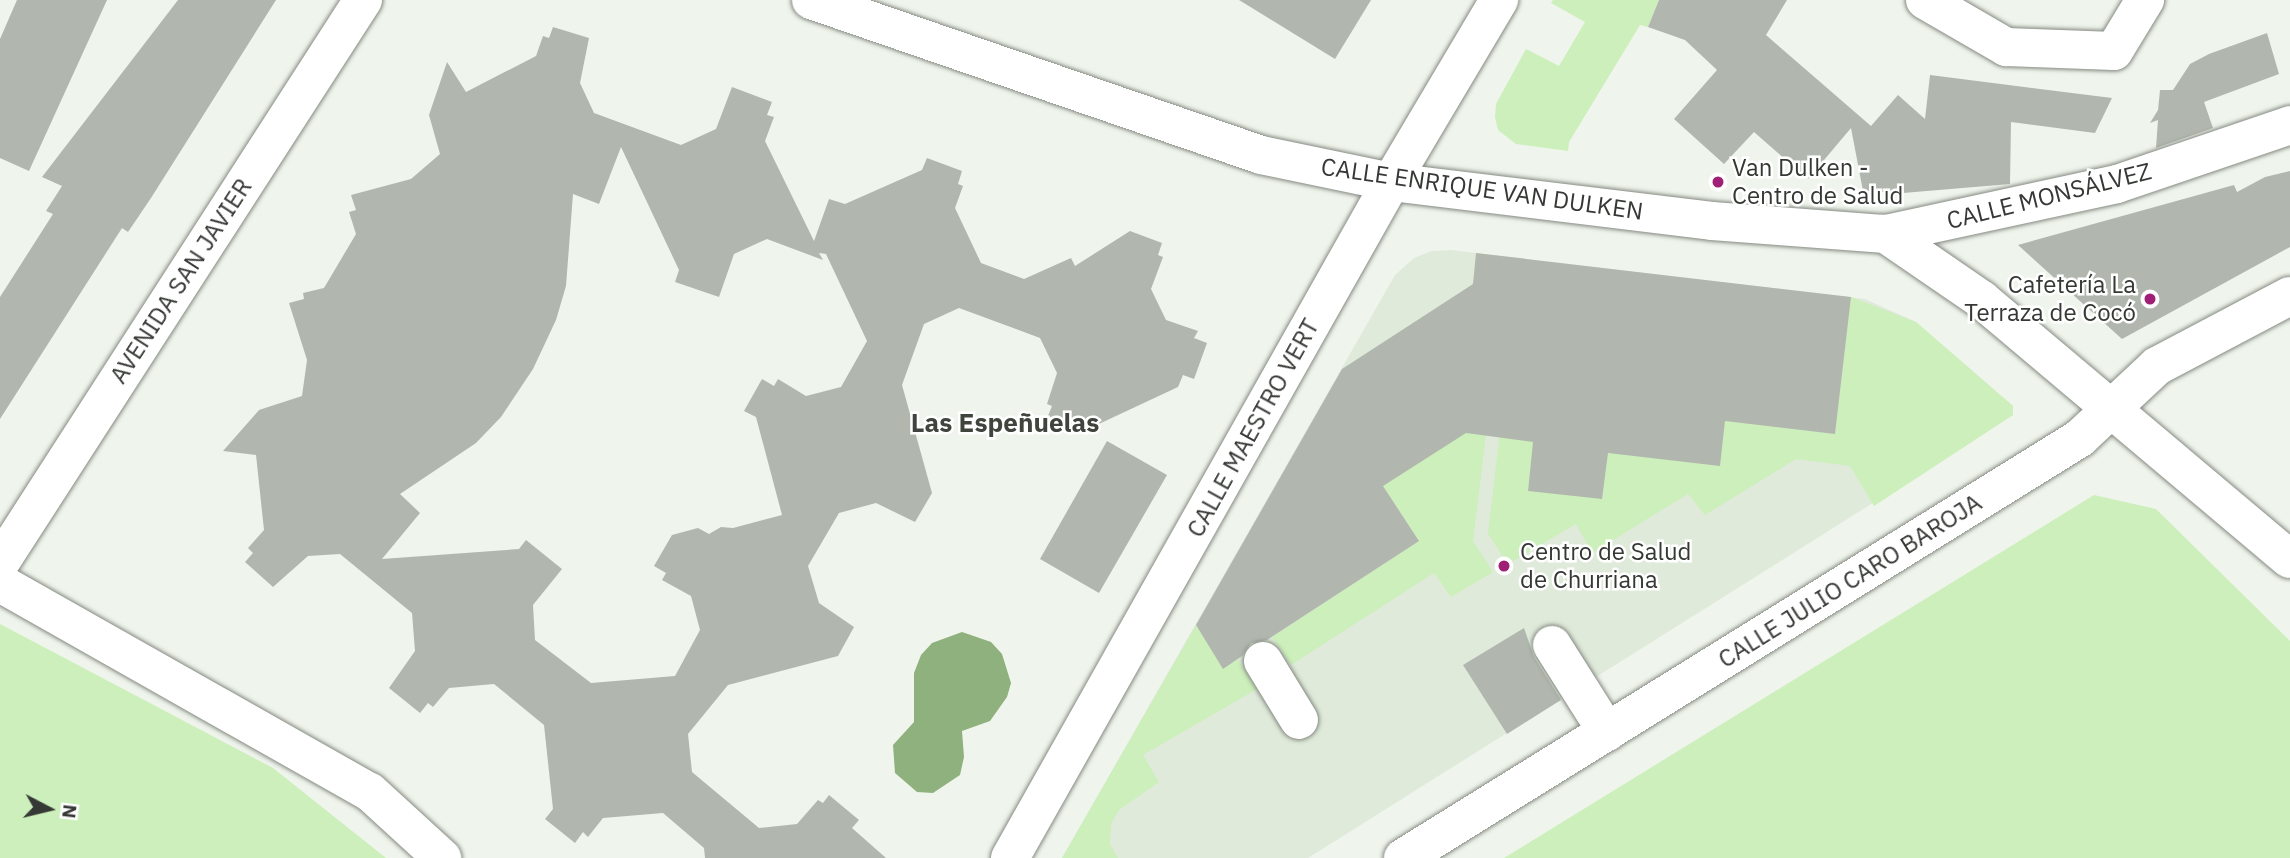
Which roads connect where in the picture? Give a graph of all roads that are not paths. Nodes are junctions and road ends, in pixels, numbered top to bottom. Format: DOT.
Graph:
graph roads {
  1 [pos="363,0"];
  2 [pos="811,0"];
  3 [pos="1499,0"];
  4 [pos="1924,0"];
  5 [pos="2145,0"];
  6 [pos="2290,125"];
  7 [pos="1391,182"];
  8 [pos="1886,234"];
  9 [pos="2290,296"];
  10 [pos="2113,408"];
  11 [pos="2290,559"];
  12 [pos="0,563"];
  13 [pos="0,583"];
  14 [pos="1552,645"];
  15 [pos="1263,661"];
  16 [pos="1299,720"];
  17 [pos="1607,732"];
  18 [pos="442,858"];
  19 [pos="1010,858"];
  20 [pos="1403,858"];
  1 -- 12 [label="street, AVENIDA SAN JAVIER"];
  2 -- 7 [label="street, CALLE ENRIQUE VAN DULKEN"];
  3 -- 7 [label="street, CALLE MAESTRO VERT"];
  4 -- 5 [label="street"];
  6 -- 8 [label="street, CALLE MONSÁLVEZ"];
  7 -- 8 [label="street, CALLE ENRIQUE VAN DULKEN"];
  7 -- 19 [label="street, CALLE MAESTRO VERT"];
  8 -- 10 [label="street"];
  9 -- 10 [label="street, CALLE JULIO CARO BAROJA"];
  10 -- 11 [label="street"];
  10 -- 17 [label="street, CALLE JULIO CARO BAROJA"];
  13 -- 18 [label="street"];
  14 -- 17 [label="street"];
  15 -- 16 [label="street"];
  17 -- 20 [label="street, CALLE JULIO CARO BAROJA"];
}
